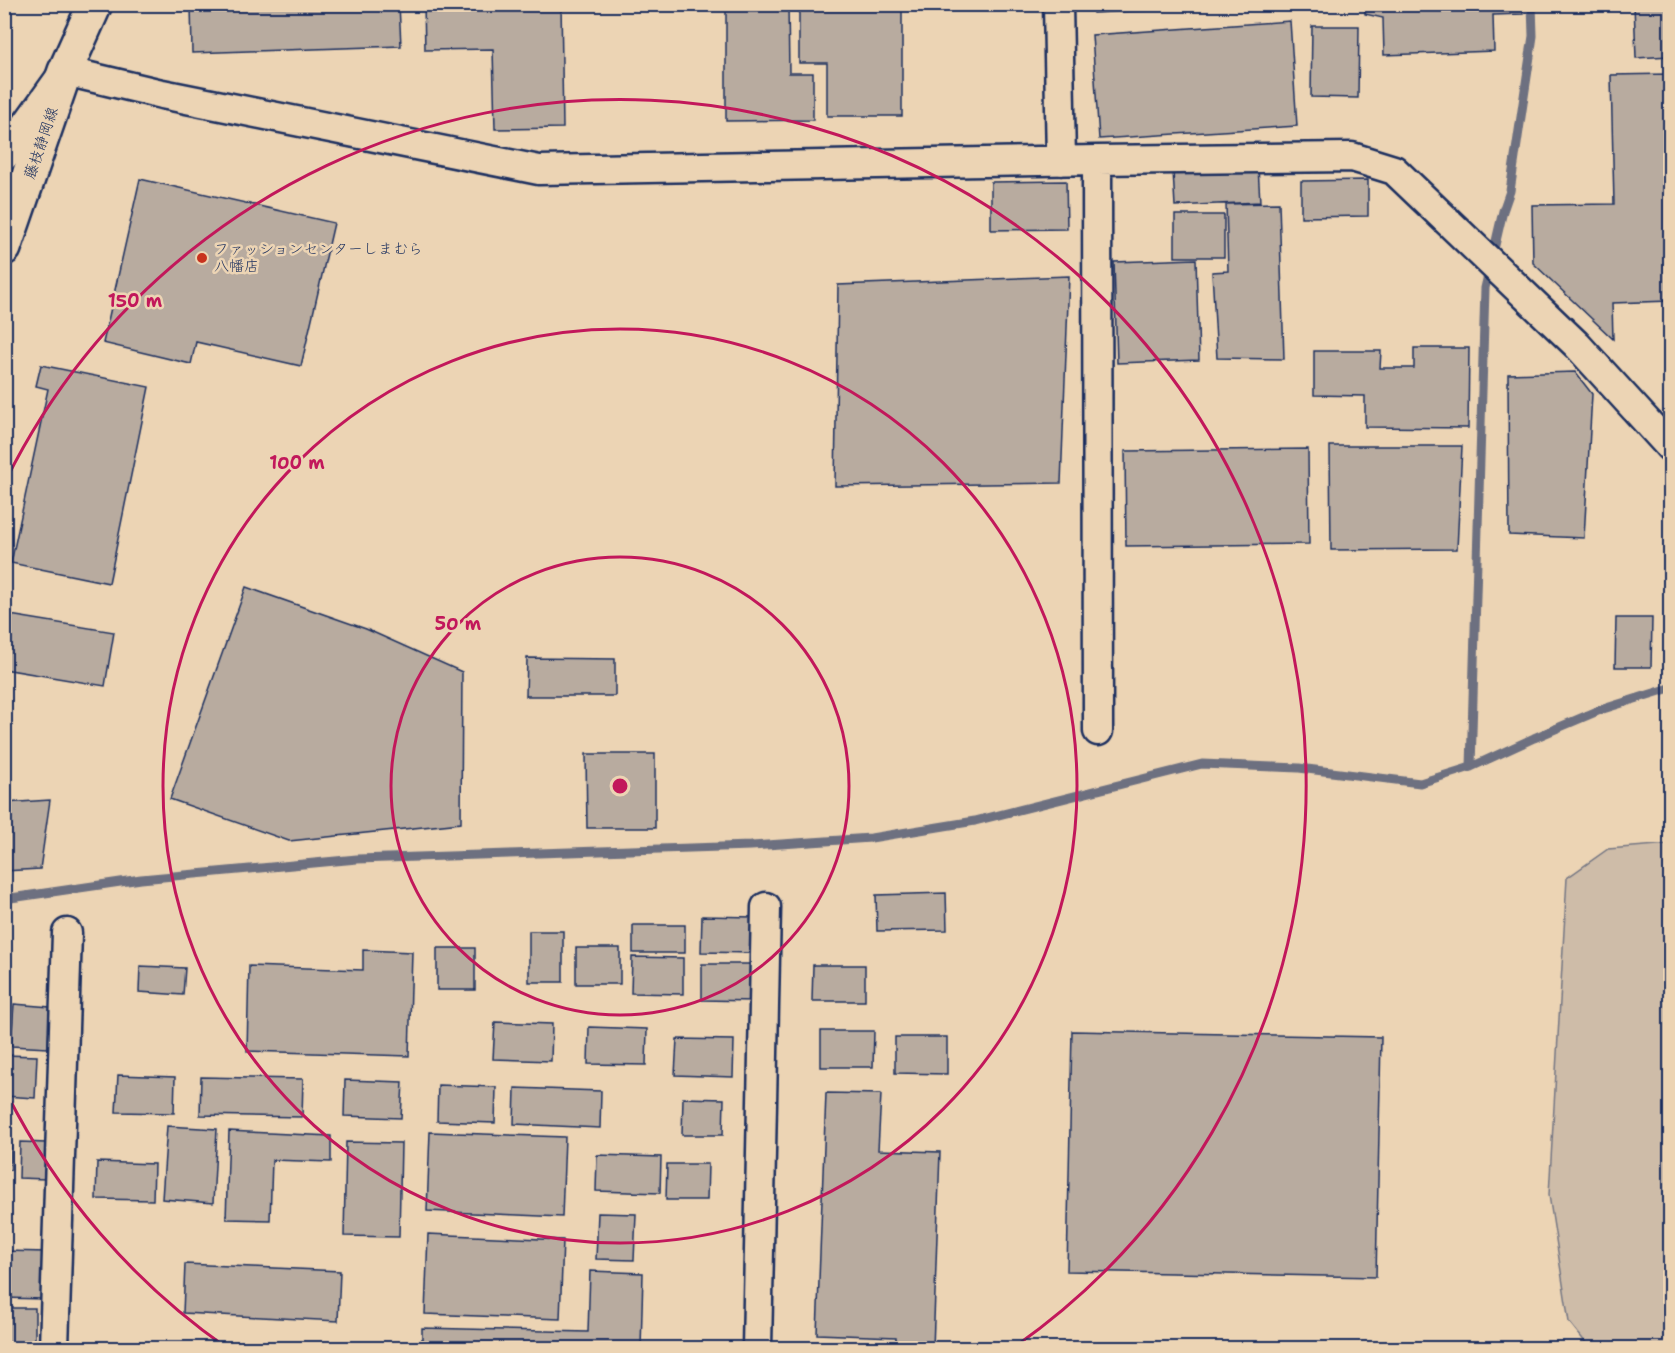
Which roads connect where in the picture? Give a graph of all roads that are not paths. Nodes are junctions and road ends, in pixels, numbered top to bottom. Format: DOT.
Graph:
graph roads {
  1 [pos="68,4"];
  2 [pos="95,4"];
  3 [pos="1058,4"];
  4 [pos="65,71"];
  5 [pos="4,156"];
  6 [pos="1097,160"];
  7 [pos="1061,161"];
  8 [pos="4,248"];
  9 [pos="1671,447"];
  10 [pos="1098,731"];
  11 [pos="766,907"];
  12 [pos="67,933"];
  13 [pos="54,1348"];
  14 [pos="758,1348"];
  1 -- 4 [label="main road"];
  2 -- 4 [label="main road"];
  3 -- 7 [label="street"];
  4 -- 5 [label="street"];
  4 -- 7 [label="street"];
  4 -- 8 [label="main road, 藤枝静岡線"];
  6 -- 7 [label="street"];
  6 -- 9 [label="street"];
  6 -- 10 [label="street"];
  11 -- 14 [label="street"];
  12 -- 13 [label="street"];
}
